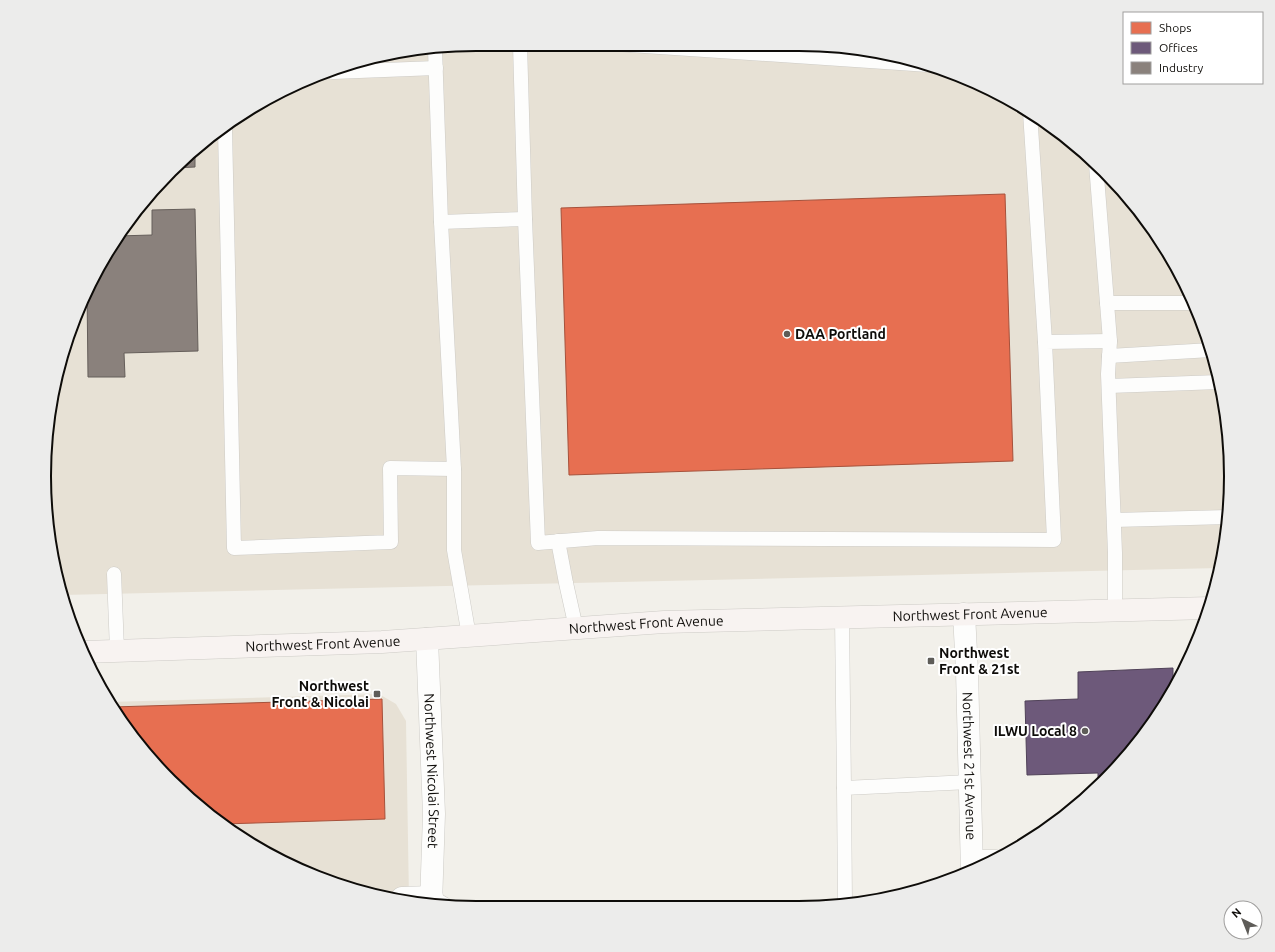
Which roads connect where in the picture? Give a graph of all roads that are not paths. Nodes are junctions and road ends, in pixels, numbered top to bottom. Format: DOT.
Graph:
graph roads {
  1 [pos="520,51"];
  2 [pos="720,51"];
  3 [pos="435,53"];
  4 [pos="900,63"];
  5 [pos="436,68"];
  6 [pos="347,71"];
  7 [pos="1031,120"];
  8 [pos="225,133"];
  9 [pos="1097,172"];
  10 [pos="525,219"];
  11 [pos="441,222"];
  12 [pos="1107,303"];
  13 [pos="1187,303"];
  14 [pos="1110,341"];
  15 [pos="1045,342"];
  16 [pos="1205,350"];
  17 [pos="1109,356"];
  18 [pos="1214,382"];
  19 [pos="1109,386"];
  20 [pos="454,469"];
  21 [pos="1222,517"];
  22 [pos="1114,520"];
  23 [pos="558,541"];
  24 [pos="114,574"];
  25 [pos="1203,608"];
  26 [pos="1115,611"];
  27 [pos="964,614"];
  28 [pos="842,617"];
  29 [pos="576,628"];
  30 [pos="469,636"];
  31 [pos="427,639"];
  32 [pos="117,650"];
  33 [pos="89,652"];
  34 [pos="970,782"];
  35 [pos="844,788"];
  36 [pos="972,864"];
  37 [pos="845,898"];
  38 [pos="437,899"];
  1 -- 10 [label="lane"];
  2 -- 4 [label="lane"];
  3 -- 5 [label="lane"];
  5 -- 6 [label="lane"];
  5 -- 11 [label="lane"];
  7 -- 15 [label="lane"];
  8 -- 20 [label="lane"];
  9 -- 12 [label="lane"];
  10 -- 11 [label="lane"];
  10 -- 23 [label="lane"];
  11 -- 20 [label="lane"];
  12 -- 13 [label="lane"];
  12 -- 14 [label="lane"];
  14 -- 15 [label="lane"];
  14 -- 17 [label="lane"];
  15 -- 23 [label="lane"];
  16 -- 17 [label="lane"];
  17 -- 19 [label="lane"];
  18 -- 19 [label="lane"];
  19 -- 22 [label="lane"];
  20 -- 30 [label="lane"];
  21 -- 22 [label="lane"];
  22 -- 26 [label="lane"];
  23 -- 29 [label="lane"];
  24 -- 32 [label="lane"];
  25 -- 26 [label="main road, Northwest Front Avenue"];
  26 -- 27 [label="main road, Northwest Front Avenue"];
  27 -- 28 [label="main road, Northwest Front Avenue"];
  27 -- 34 [label="street, Northwest 21st Avenue"];
  28 -- 29 [label="main road, Northwest Front Avenue"];
  28 -- 35 [label="lane"];
  29 -- 30 [label="main road, Northwest Front Avenue"];
  30 -- 31 [label="main road, Northwest Front Avenue"];
  31 -- 32 [label="main road, Northwest Front Avenue"];
  31 -- 38 [label="street, Northwest Nicolai Street"];
  32 -- 33 [label="main road, Northwest Front Avenue"];
  34 -- 35 [label="lane"];
  34 -- 36 [label="street, Northwest 21st Avenue"];
  35 -- 37 [label="lane"];
}
